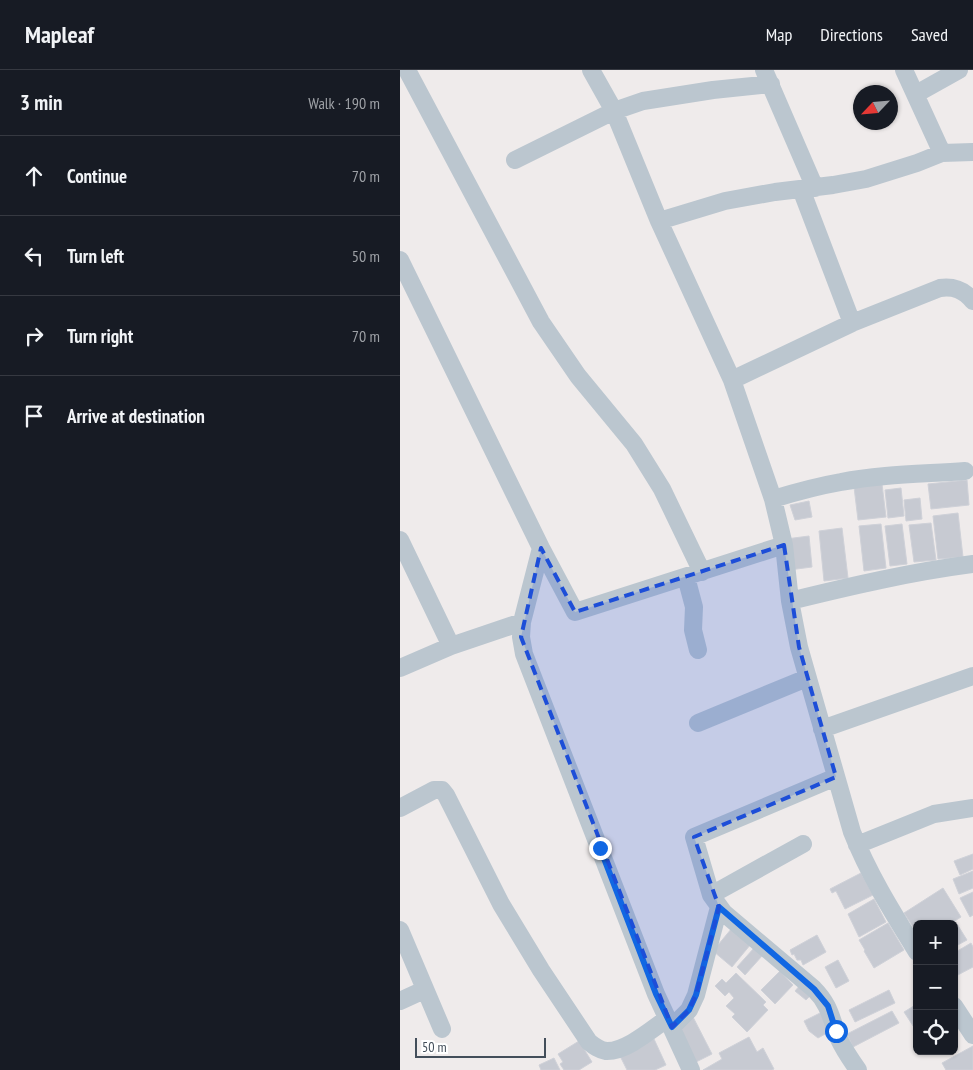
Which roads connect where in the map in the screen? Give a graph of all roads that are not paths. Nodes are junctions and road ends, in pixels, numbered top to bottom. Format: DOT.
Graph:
graph roads {
  1 [pos="407,70"];
  2 [pos="591,70"];
  3 [pos="904,70"];
  4 [pos="959,70"];
  5 [pos="767,77"];
  6 [pos="916,94"];
  7 [pos="614,111"];
  8 [pos="973,152"];
  9 [pos="942,153"];
  10 [pos="515,160"];
  11 [pos="808,189"];
  12 [pos="659,221"];
  13 [pos="400,260"];
  14 [pos="973,301"];
  15 [pos="852,323"];
  16 [pos="732,380"];
  17 [pos="965,470"];
  18 [pos="773,499"];
  19 [pos="400,540"];
  20 [pos="784,545"];
  21 [pos="540,548"];
  22 [pos="973,564"];
  23 [pos="694,574"];
  24 [pos="790,601"];
  25 [pos="522,622"];
  26 [pos="451,646"];
  27 [pos="698,650"];
  28 [pos="400,668"];
  29 [pos="973,676"];
  30 [pos="807,678"];
  31 [pos="698,723"];
  32 [pos="822,729"];
  33 [pos="836,777"];
  34 [pos="400,808"];
  35 [pos="973,809"];
  36 [pos="803,844"];
  37 [pos="858,846"];
  38 [pos="715,901"];
  39 [pos="400,930"];
  40 [pos="913,945"];
  41 [pos="424,990"];
  42 [pos="400,1001"];
  43 [pos="957,1010"];
  44 [pos="670,1023"];
  45 [pos="442,1029"];
  46 [pos="973,1035"];
  47 [pos="686,1068"];
  48 [pos="858,1070"];
  1 -- 23 [label="street"];
  2 -- 7 [label="street"];
  3 -- 6 [label="street"];
  4 -- 6 [label="street"];
  5 -- 7 [label="street"];
  5 -- 11 [label="street"];
  6 -- 9 [label="street"];
  7 -- 10 [label="street"];
  7 -- 12 [label="street"];
  8 -- 9 [label="street"];
  9 -- 11 [label="street"];
  11 -- 12 [label="street"];
  11 -- 15 [label="street"];
  12 -- 16 [label="street"];
  13 -- 21 [label="street"];
  14 -- 15 [label="street"];
  15 -- 16 [label="street"];
  16 -- 18 [label="street"];
  17 -- 18 [label="street"];
  18 -- 20 [label="street"];
  19 -- 26 [label="street"];
  20 -- 23 [label="street"];
  20 -- 24 [label="street"];
  21 -- 23 [label="street"];
  21 -- 25 [label="street"];
  22 -- 24 [label="street"];
  23 -- 27 [label="street"];
  24 -- 30 [label="street"];
  25 -- 26 [label="street"];
  25 -- 44 [label="street"];
  26 -- 28 [label="street"];
  29 -- 32 [label="street"];
  30 -- 31 [label="street"];
  30 -- 32 [label="street"];
  32 -- 33 [label="street"];
  33 -- 37 [label="street"];
  33 -- 38 [label="street"];
  34 -- 44 [label="street"];
  35 -- 37 [label="street"];
  36 -- 38 [label="street"];
  37 -- 40 [label="street"];
  38 -- 44 [label="street"];
  38 -- 48 [label="street"];
  39 -- 41 [label="street"];
  41 -- 42 [label="street"];
  41 -- 45 [label="street"];
  43 -- 46 [label="street"];
  44 -- 47 [label="street"];
}
